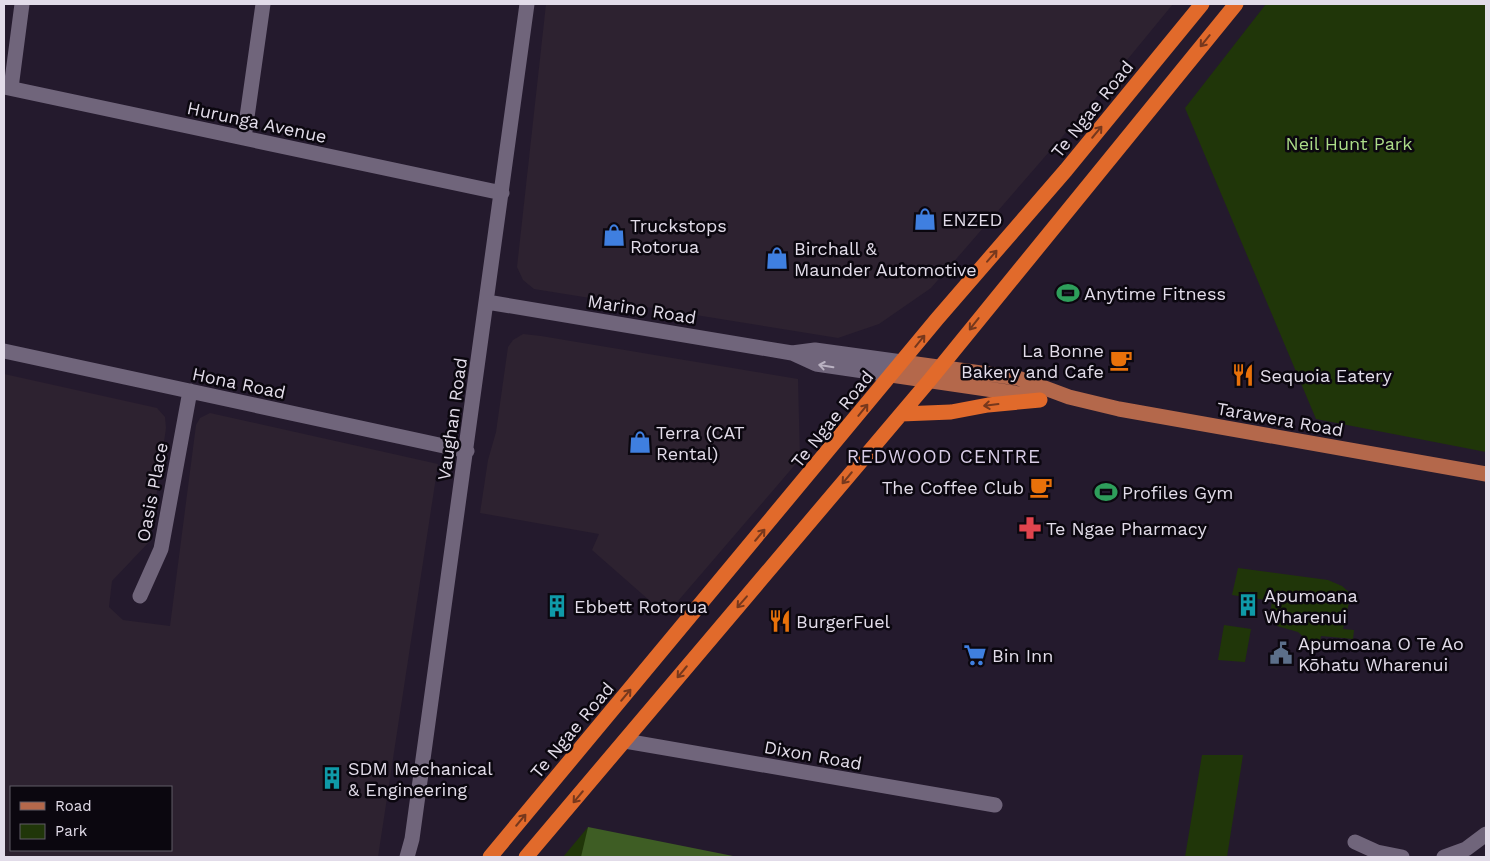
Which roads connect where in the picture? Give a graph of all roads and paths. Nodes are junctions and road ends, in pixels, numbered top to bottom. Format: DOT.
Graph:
graph roads {
  1 [pos="22,4"];
  2 [pos="263,4"];
  3 [pos="527,4"];
  4 [pos="1202,4"];
  5 [pos="1236,4"];
  6 [pos="7,87"];
  7 [pos="244,138"];
  8 [pos="502,193"];
  9 [pos="487,302"];
  10 [pos="4,351"];
  11 [pos="792,353"];
  12 [pos="902,362"];
  13 [pos="939,367"];
  14 [pos="891,375"];
  15 [pos="929,381"];
  16 [pos="190,391"];
  17 [pos="1069,397"];
  18 [pos="1040,400"];
  19 [pos="901,414"];
  20 [pos="466,451"];
  21 [pos="1486,474"];
  22 [pos="140,596"];
  23 [pos="625,741"];
  24 [pos="995,805"];
  25 [pos="1486,834"];
  26 [pos="412,838"];
  27 [pos="1355,842"];
  28 [pos="407,857"];
  29 [pos="413,857"];
  30 [pos="490,857"];
  31 [pos="526,857"];
  32 [pos="1402,857"];
  33 [pos="1444,857"];
  1 -- 6 [label="street"];
  2 -- 7 [label="street"];
  3 -- 8 [label="street, Vaughan Road"];
  12 -- 4 [label="highway, Te Ngae Road, one-way"];
  5 -- 13 [label="highway, one-way"];
  6 -- 7 [label="street, Hurunga Avenue"];
  7 -- 8 [label="street, Hurunga Avenue"];
  8 -- 9 [label="street, Vaughan Road"];
  9 -- 11 [label="street, Marino Road"];
  9 -- 20 [label="street, Vaughan Road"];
  10 -- 16 [label="street, Hona Road"];
  11 -- 12 [label="street, Marino Road"];
  14 -- 11 [label="street, Marino Road, one-way"];
  12 -- 13 [label="main road, Tarawera Road"];
  12 -- 14 [label="highway, Te Ngae Road"];
  13 -- 15 [label="highway"];
  13 -- 17 [label="main road, Tarawera Road"];
  14 -- 15 [label="main road, Tarawera Road"];
  30 -- 14 [label="highway, Te Ngae Road, one-way"];
  15 -- 18 [label="main road, Tarawera Road"];
  15 -- 19 [label="highway"];
  16 -- 20 [label="street, Hona Road"];
  16 -- 22 [label="street, Oasis Place"];
  17 -- 18 [label="main road, Tarawera Road"];
  17 -- 21 [label="main road, Tarawera Road"];
  18 -- 19 [label="highway, one-way"];
  19 -- 23 [label="highway, one-way"];
  20 -- 26 [label="street, Vaughan Road"];
  23 -- 24 [label="street, Dixon Road"];
  23 -- 31 [label="highway, one-way"];
  25 -- 33 [label="street"];
  26 -- 28 [label="street, Vaughan Road"];
  26 -- 29 [label="street, Vaughan Road"];
  27 -- 32 [label="street"];
}
